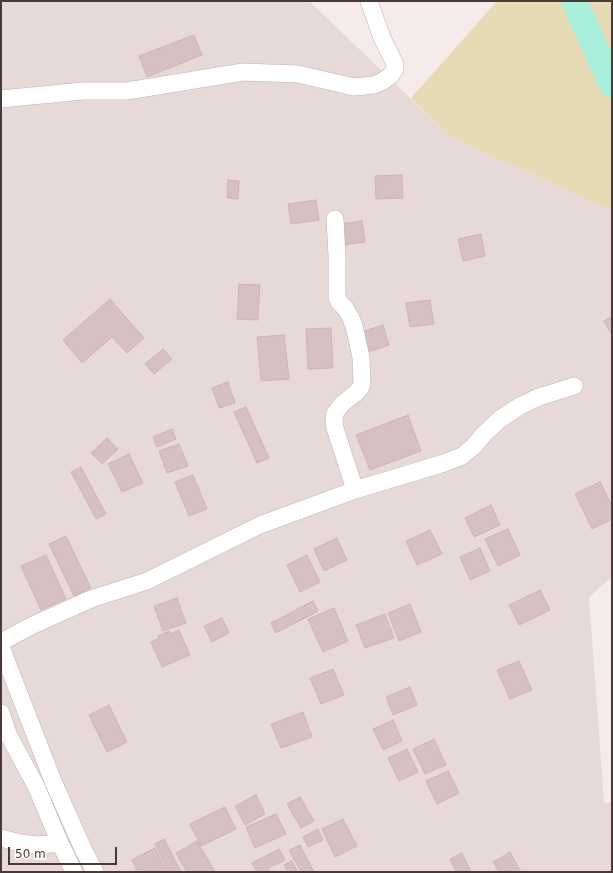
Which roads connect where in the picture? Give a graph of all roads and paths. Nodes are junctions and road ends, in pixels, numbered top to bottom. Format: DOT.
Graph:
graph roads {
  1 [pos="369,1"];
  2 [pos="1,99"];
  3 [pos="335,219"];
  4 [pos="574,386"];
  5 [pos="355,490"];
  6 [pos="1,642"];
  7 [pos="1,647"];
  8 [pos="1,713"];
  9 [pos="9,736"];
  10 [pos="1,752"];
  11 [pos="1,838"];
  12 [pos="60,843"];
  13 [pos="74,872"];
  14 [pos="95,872"];
  1 -- 2 [label="street"];
  3 -- 5 [label="street"];
  4 -- 5 [label="street"];
  5 -- 6 [label="street"];
  7 -- 14 [label="street"];
  8 -- 9 [label="street"];
  9 -- 10 [label="street"];
  9 -- 12 [label="street"];
  11 -- 12 [label="street"];
  12 -- 13 [label="street"];
}
